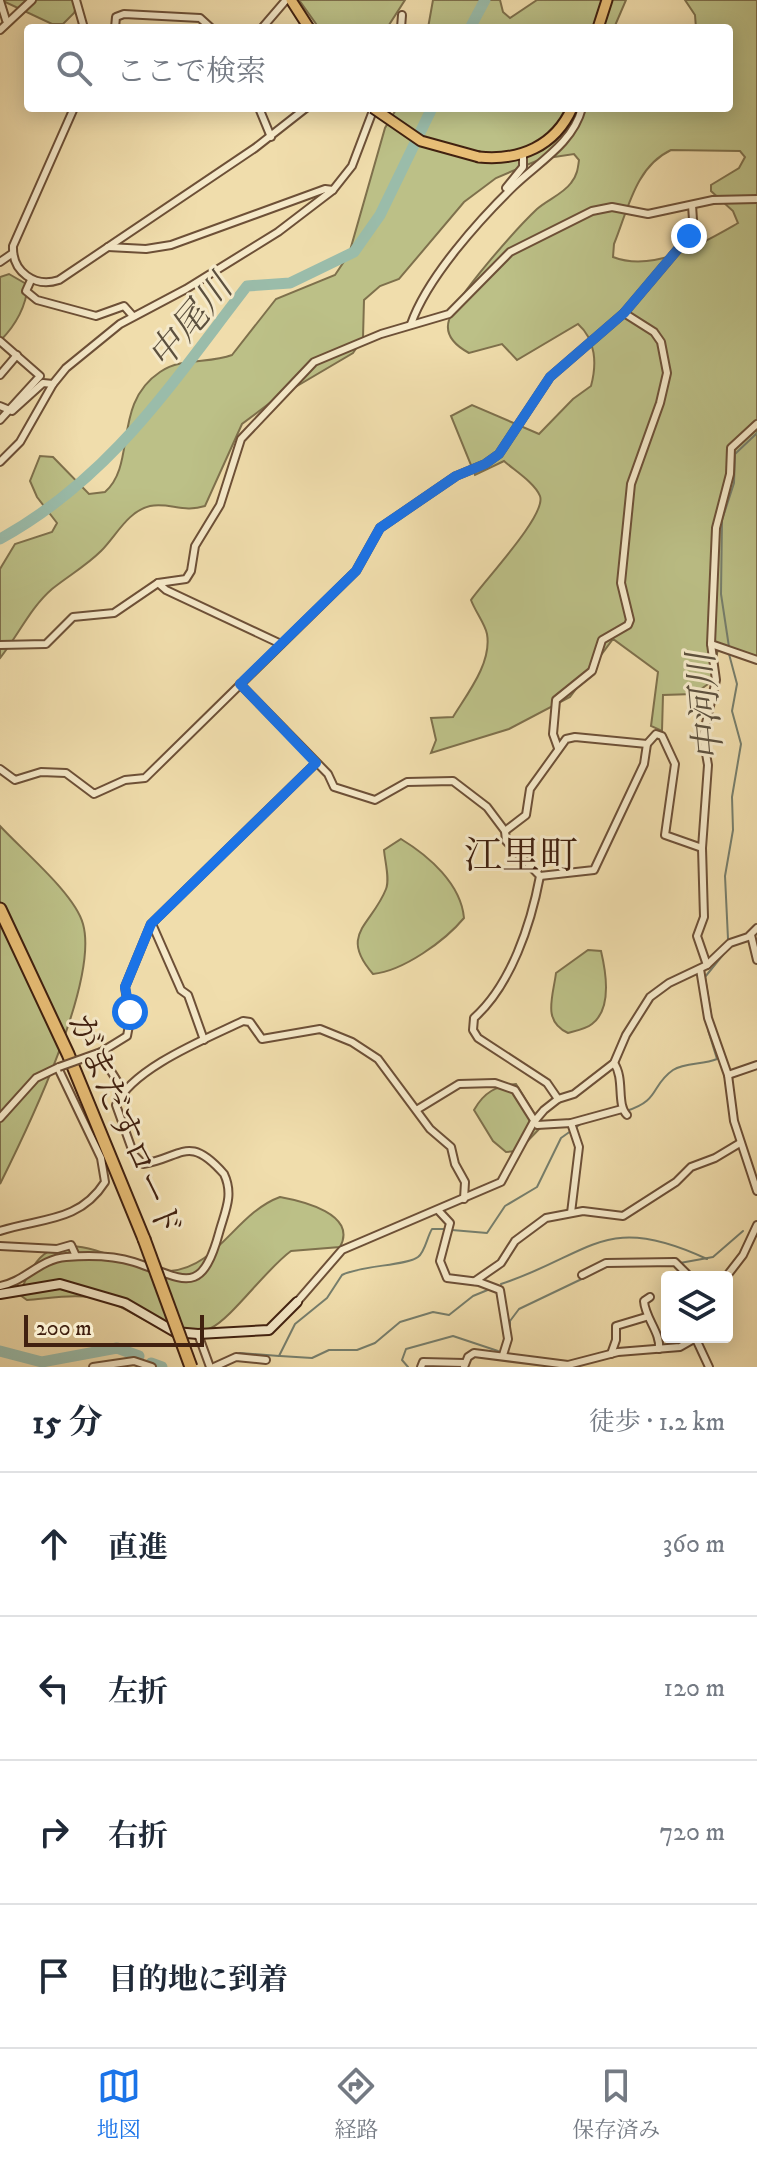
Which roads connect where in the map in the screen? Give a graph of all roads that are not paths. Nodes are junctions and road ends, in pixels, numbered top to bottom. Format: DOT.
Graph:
graph roads {
  1 [pos="32,0"];
  2 [pos="76,0"];
  3 [pos="288,0"];
  4 [pos="607,0"];
  5 [pos="0,1"];
  6 [pos="402,15"];
  7 [pos="6,20"];
  8 [pos="83,24"];
  9 [pos="115,24"];
  10 [pos="207,24"];
  11 [pos="266,24"];
  12 [pos="306,24"];
  13 [pos="401,24"];
  14 [pos="599,24"];
  15 [pos="0,30"];
  16 [pos="72,112"];
  17 [pos="261,112"];
  18 [pos="301,112"];
  19 [pos="372,112"];
  20 [pos="380,112"];
  21 [pos="570,112"];
  22 [pos="580,112"];
  23 [pos="271,137"];
  24 [pos="523,154"];
  25 [pos="333,190"];
  26 [pos="757,199"];
  27 [pos="692,205"];
  28 [pos="492,210"];
  29 [pos="108,247"];
  30 [pos="13,253"];
  31 [pos="0,262"];
  32 [pos="31,280"];
  33 [pos="624,313"];
  34 [pos="132,315"];
  35 [pos="411,324"];
  36 [pos="0,341"];
  37 [pos="17,355"];
  38 [pos="0,375"];
  39 [pos="53,384"];
  40 [pos="3,409"];
  41 [pos="0,420"];
  42 [pos="757,424"];
  43 [pos="0,462"];
  44 [pos="158,583"];
  45 [pos="281,644"];
  46 [pos="711,644"];
  47 [pos="0,645"];
  48 [pos="757,660"];
  49 [pos="240,684"];
  50 [pos="647,744"];
  51 [pos="558,748"];
  52 [pos="316,763"];
  53 [pos="0,769"];
  54 [pos="505,831"];
  55 [pos="702,848"];
  56 [pos="540,876"];
  57 [pos="2,913"];
  58 [pos="151,924"];
  59 [pos="757,928"];
  60 [pos="751,935"];
  61 [pos="757,960"];
  62 [pos="703,967"];
  63 [pos="204,1040"];
  64 [pos="103,1051"];
  65 [pos="614,1063"];
  66 [pos="757,1065"];
  67 [pos="58,1067"];
  68 [pos="728,1075"];
  69 [pos="124,1092"];
  70 [pos="558,1099"];
  71 [pos="418,1109"];
  72 [pos="0,1118"];
  73 [pos="533,1123"];
  74 [pos="572,1126"];
  75 [pos="740,1143"];
  76 [pos="757,1191"];
  77 [pos="464,1199"];
  78 [pos="438,1210"];
  79 [pos="571,1213"];
  80 [pos="757,1225"];
  81 [pos="0,1231"];
  82 [pos="0,1246"];
  83 [pos="76,1256"];
  84 [pos="684,1271"];
  85 [pos="731,1271"];
  86 [pos="582,1275"];
  87 [pos="475,1281"];
  88 [pos="0,1286"];
  89 [pos="0,1294"];
  90 [pos="650,1297"];
  91 [pos="297,1302"];
  92 [pos="646,1317"];
  93 [pos="198,1334"];
  94 [pos="686,1343"];
  95 [pos="697,1343"];
  96 [pos="659,1349"];
  97 [pos="611,1354"];
  98 [pos="503,1355"];
  99 [pos="263,1362"];
  100 [pos="148,1363"];
  101 [pos="210,1365"];
  102 [pos="464,1365"];
  103 [pos="578,1365"];
  104 [pos="93,1367"];
  105 [pos="191,1367"];
  106 [pos="421,1367"];
  107 [pos="709,1367"];
  1 -- 7 [label="street"];
  2 -- 8 [label="street"];
  3 -- 11 [label="street"];
  3 -- 12 [label="main road"];
  4 -- 14 [label="main road"];
  5 -- 7 [label="street"];
  6 -- 13 [label="street"];
  7 -- 15 [label="street"];
  9 -- 10 [label="street"];
  16 -- 30 [label="street"];
  17 -- 23 [label="street"];
  18 -- 23 [label="street"];
  19 -- 25 [label="street"];
  20 -- 24 [label="main road, bridge"];
  21 -- 24 [label="main road"];
  22 -- 28 [label="street"];
  23 -- 29 [label="street"];
  24 -- 28 [label="street"];
  25 -- 29 [label="street"];
  25 -- 34 [label="street"];
  26 -- 27 [label="street"];
  27 -- 33 [label="street"];
  27 -- 35 [label="street"];
  28 -- 35 [label="street"];
  29 -- 32 [label="street"];
  30 -- 31 [label="street"];
  30 -- 32 [label="street"];
  32 -- 34 [label="street"];
  33 -- 45 [label="street"];
  33 -- 51 [label="street"];
  34 -- 39 [label="street"];
  35 -- 44 [label="street"];
  36 -- 37 [label="street"];
  37 -- 38 [label="street"];
  37 -- 40 [label="street"];
  39 -- 40 [label="street"];
  39 -- 43 [label="street"];
  40 -- 41 [label="street"];
  42 -- 46 [label="street"];
  44 -- 45 [label="street"];
  44 -- 47 [label="street"];
  45 -- 49 [label="street"];
  46 -- 48 [label="street"];
  46 -- 55 [label="street"];
  49 -- 52 [label="street"];
  49 -- 53 [label="street"];
  50 -- 51 [label="street"];
  50 -- 55 [label="street"];
  50 -- 56 [label="street"];
  51 -- 54 [label="street"];
  52 -- 54 [label="street"];
  52 -- 58 [label="street"];
  54 -- 56 [label="street"];
  55 -- 62 [label="street"];
  56 -- 70 [label="street"];
  57 -- 105 [label="highway, がまだすロード, bridge"];
  58 -- 63 [label="street"];
  58 -- 64 [label="street"];
  59 -- 60 [label="street"];
  60 -- 61 [label="street"];
  60 -- 62 [label="street"];
  62 -- 65 [label="street"];
  62 -- 68 [label="street"];
  63 -- 69 [label="street"];
  63 -- 71 [label="street"];
  64 -- 67 [label="street, bridge"];
  64 -- 69 [label="street"];
  65 -- 70 [label="street"];
  65 -- 74 [label="street"];
  66 -- 68 [label="street"];
  67 -- 72 [label="street"];
  67 -- 81 [label="street"];
  68 -- 75 [label="street"];
  69 -- 83 [label="street"];
  70 -- 73 [label="street"];
  71 -- 73 [label="street"];
  71 -- 77 [label="street"];
  73 -- 74 [label="street"];
  73 -- 77 [label="street"];
  74 -- 79 [label="street"];
  75 -- 76 [label="street"];
  75 -- 79 [label="street"];
  77 -- 78 [label="street"];
  78 -- 87 [label="street"];
  78 -- 91 [label="street"];
  79 -- 87 [label="street"];
  80 -- 85 [label="street"];
  82 -- 83 [label="street"];
  83 -- 88 [label="street"];
  84 -- 86 [label="street"];
  87 -- 98 [label="street"];
  89 -- 93 [label="street"];
  90 -- 92 [label="street"];
  91 -- 93 [label="street"];
  92 -- 96 [label="street"];
  92 -- 97 [label="street"];
  93 -- 101 [label="street"];
  94 -- 96 [label="street"];
  95 -- 107 [label="street"];
  96 -- 97 [label="street"];
  97 -- 103 [label="street"];
  98 -- 102 [label="street"];
  98 -- 103 [label="street"];
  99 -- 101 [label="street"];
  100 -- 104 [label="street"];
  102 -- 106 [label="street"];
}
